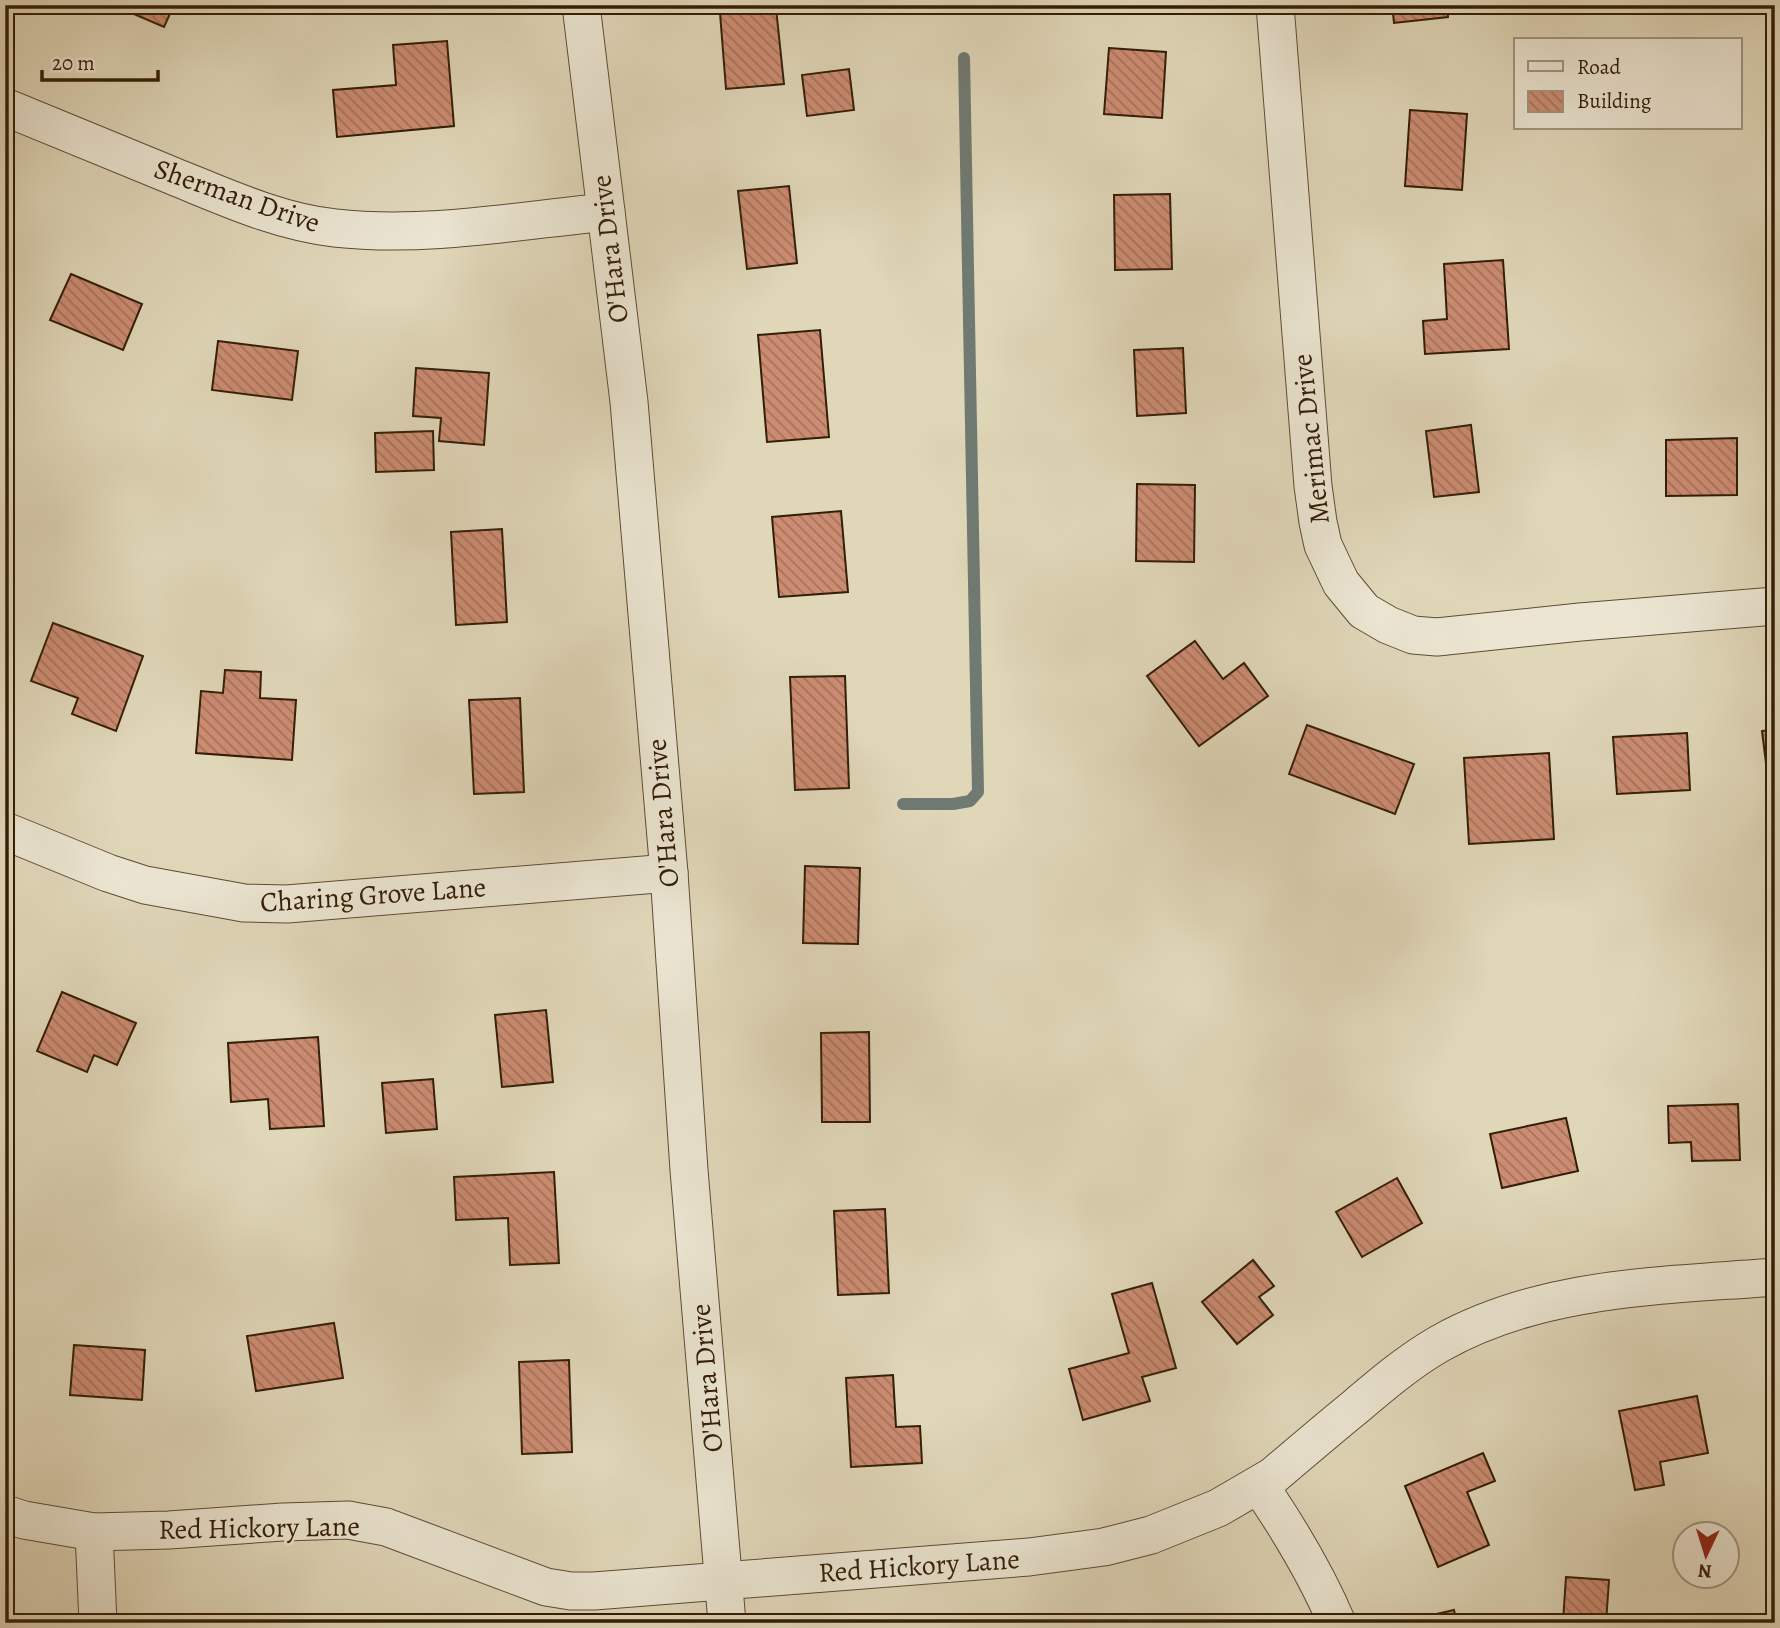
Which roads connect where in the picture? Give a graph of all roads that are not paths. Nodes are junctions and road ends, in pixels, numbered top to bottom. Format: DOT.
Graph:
graph roads {
  1 [pos="581,5"];
  2 [pos="1275,5"];
  3 [pos="5,107"];
  4 [pos="606,212"];
  5 [pos="1775,606"];
  6 [pos="5,831"];
  7 [pos="669,873"];
  8 [pos="1775,1277"];
  9 [pos="1259,1485"];
  10 [pos="5,1514"];
  11 [pos="94,1532"];
  12 [pos="723,1581"];
  13 [pos="97,1623"];
  14 [pos="727,1623"];
  15 [pos="1337,1623"];
  1 -- 4 [label="street, O'Hara Drive"];
  2 -- 5 [label="street, Merimac Drive"];
  3 -- 4 [label="street, Sherman Drive"];
  4 -- 7 [label="street, O'Hara Drive"];
  6 -- 7 [label="street, Charing Grove Lane"];
  7 -- 12 [label="street, O'Hara Drive"];
  8 -- 9 [label="street, Red Hickory Lane"];
  9 -- 12 [label="street, Red Hickory Lane"];
  9 -- 15 [label="street"];
  10 -- 11 [label="street, Red Hickory Lane"];
  11 -- 12 [label="street, Red Hickory Lane"];
  11 -- 13 [label="street"];
  12 -- 14 [label="street, O'Hara Drive"];
}
